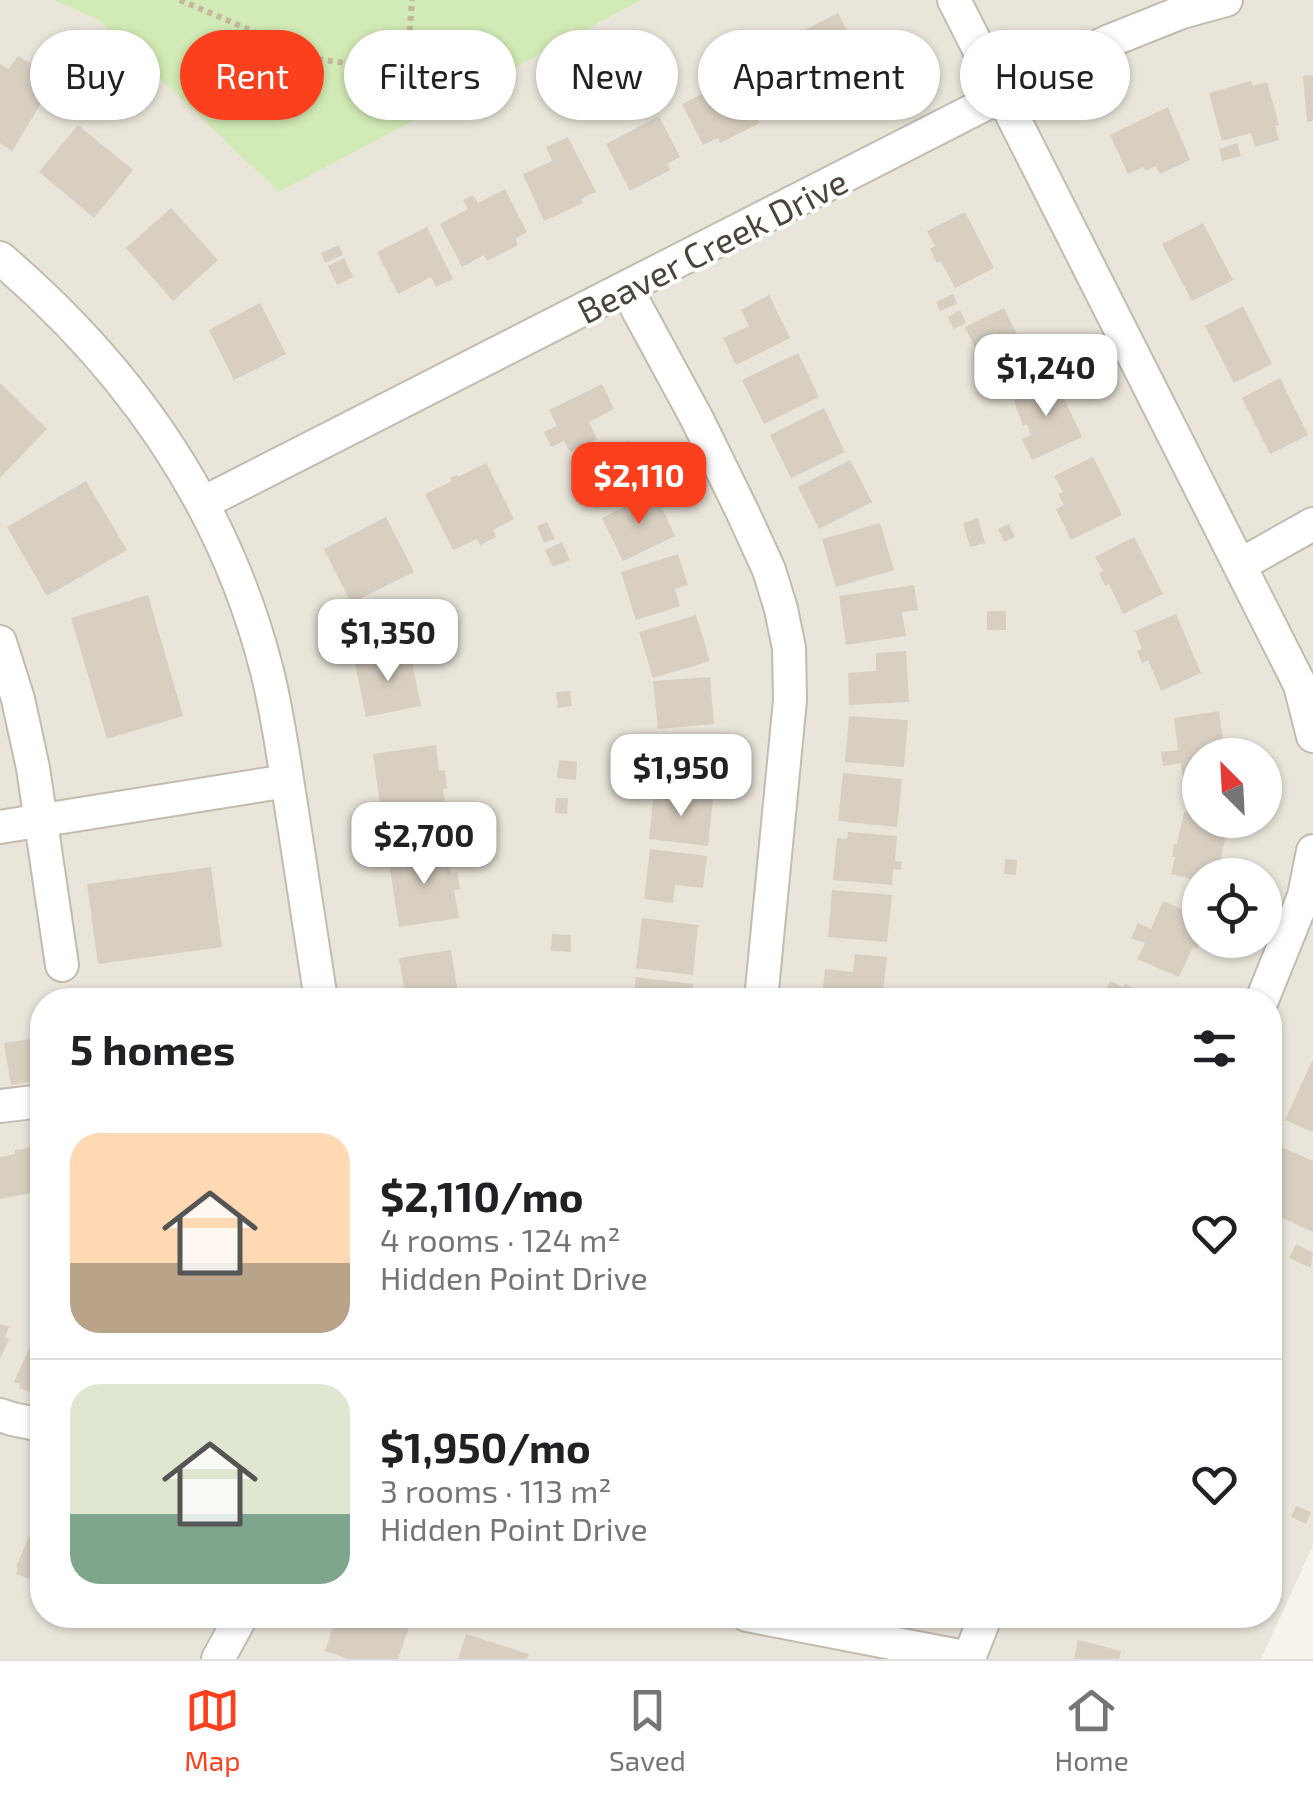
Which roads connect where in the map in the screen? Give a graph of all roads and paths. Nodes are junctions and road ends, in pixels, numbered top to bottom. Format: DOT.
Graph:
graph roads {
  1 [pos="180,0"];
  2 [pos="412,0"];
  3 [pos="954,0"];
  4 [pos="1226,0"];
  5 [pos="970,30"];
  6 [pos="1130,33"];
  7 [pos="960,118"];
  8 [pos="1016,120"];
  9 [pos="0,258"];
  10 [pos="626,288"];
  11 [pos="203,503"];
  12 [pos="1313,524"];
  13 [pos="1240,564"];
  14 [pos="0,642"];
  15 [pos="1313,736"];
  16 [pos="287,782"];
  17 [pos="42,822"];
  18 [pos="0,828"];
  19 [pos="1313,851"];
  20 [pos="62,965"];
  21 [pos="319,988"];
  22 [pos="762,988"];
  23 [pos="1267,988"];
  24 [pos="30,1103"];
  25 [pos="0,1106"];
  26 [pos="0,1415"];
  27 [pos="30,1423"];
  28 [pos="235,1628"];
  29 [pos="814,1628"];
  30 [pos="981,1628"];
  31 [pos="218,1659"];
  1 -- 2 [label="path"];
  3 -- 5 [label="street"];
  4 -- 6 [label="street, Beaver Creek Drive"];
  7 -- 10 [label="street, Beaver Creek Drive"];
  8 -- 13 [label="street"];
  9 -- 11 [label="street"];
  10 -- 11 [label="street, Beaver Creek Drive"];
  10 -- 22 [label="street"];
  11 -- 16 [label="street"];
  12 -- 13 [label="street"];
  13 -- 15 [label="street"];
  14 -- 17 [label="street"];
  16 -- 17 [label="street"];
  16 -- 21 [label="street"];
  17 -- 18 [label="street"];
  17 -- 20 [label="street"];
  19 -- 23 [label="street"];
  24 -- 25 [label="street"];
  26 -- 27 [label="street"];
  28 -- 31 [label="street"];
  29 -- 30 [label="street"];
}
